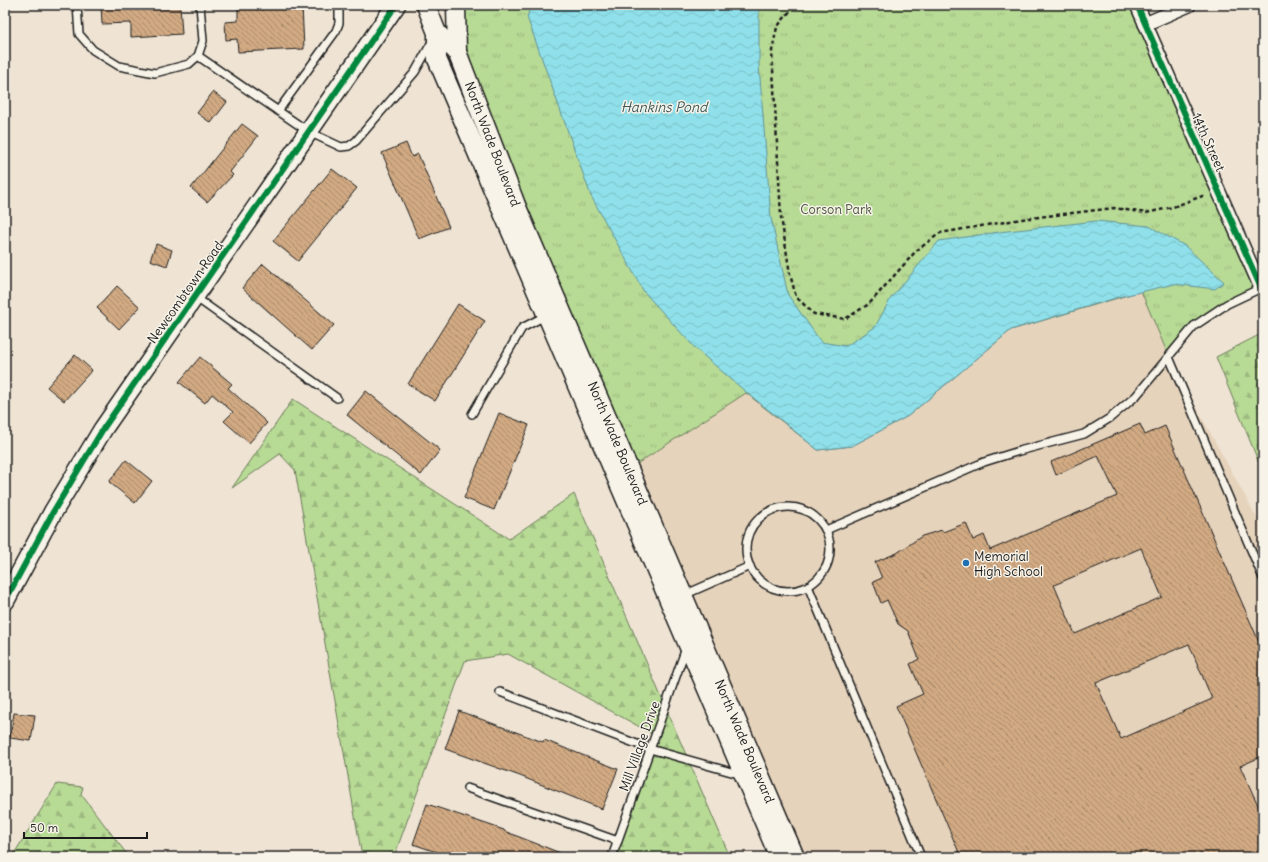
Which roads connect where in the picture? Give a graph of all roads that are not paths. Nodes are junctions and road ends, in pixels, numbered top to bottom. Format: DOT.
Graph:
graph roads {
  1 [pos="77,5"];
  2 [pos="200,5"];
  3 [pos="339,5"];
  4 [pos="396,5"];
  5 [pos="426,5"];
  6 [pos="456,5"];
  7 [pos="1137,5"];
  8 [pos="1189,5"];
  9 [pos="1145,24"];
  10 [pos="437,33"];
  11 [pos="457,52"];
  12 [pos="198,56"];
  13 [pos="278,111"];
  14 [pos="309,132"];
  15 [pos="1262,287"];
  16 [pos="194,297"];
  17 [pos="554,312"];
  18 [pos="1169,357"];
  19 [pos="337,398"];
  20 [pos="472,414"];
  21 [pos="826,530"];
  22 [pos="750,566"];
  23 [pos="1263,578"];
  24 [pos="808,586"];
  25 [pos="677,600"];
  26 [pos="5,601"];
  27 [pos="688,644"];
  28 [pos="500,692"];
  29 [pos="650,750"];
  30 [pos="744,775"];
  31 [pos="467,788"];
  32 [pos="618,841"];
  33 [pos="612,857"];
  34 [pos="779,857"];
  35 [pos="795,857"];
  36 [pos="922,857"];
  1 -- 12 [label="lane"];
  2 -- 12 [label="lane"];
  3 -- 13 [label="lane"];
  4 -- 14 [label="main road, Newcombtown Road"];
  5 -- 10 [label="main road, North Wade Boulevard"];
  6 -- 11 [label="main road"];
  7 -- 9 [label="street, 14th Street"];
  8 -- 9 [label="street"];
  9 -- 15 [label="street, 14th Street"];
  10 -- 11 [label="main road, North Wade Boulevard"];
  10 -- 14 [label="lane"];
  10 -- 17 [label="main road, North Wade Boulevard"];
  11 -- 17 [label="main road, North Wade Boulevard"];
  12 -- 13 [label="lane"];
  13 -- 14 [label="lane"];
  14 -- 16 [label="main road, Newcombtown Road"];
  15 -- 18 [label="lane"];
  16 -- 19 [label="lane"];
  16 -- 26 [label="main road, Newcombtown Road"];
  17 -- 20 [label="lane"];
  17 -- 25 [label="main road, North Wade Boulevard"];
  18 -- 21 [label="lane"];
  18 -- 23 [label="lane"];
  21 -- 22 [label="lane"];
  21 -- 24 [label="lane"];
  22 -- 24 [label="lane"];
  22 -- 25 [label="lane"];
  24 -- 36 [label="lane"];
  25 -- 27 [label="main road, North Wade Boulevard"];
  25 -- 35 [label="main road, North Wade Boulevard"];
  27 -- 29 [label="lane, Mill Village Drive"];
  27 -- 30 [label="main road, North Wade Boulevard"];
  28 -- 29 [label="lane"];
  29 -- 30 [label="lane"];
  29 -- 32 [label="lane, Mill Village Drive"];
  30 -- 34 [label="main road, North Wade Boulevard"];
  31 -- 32 [label="lane"];
  32 -- 33 [label="lane, Mill Village Drive"];
}
